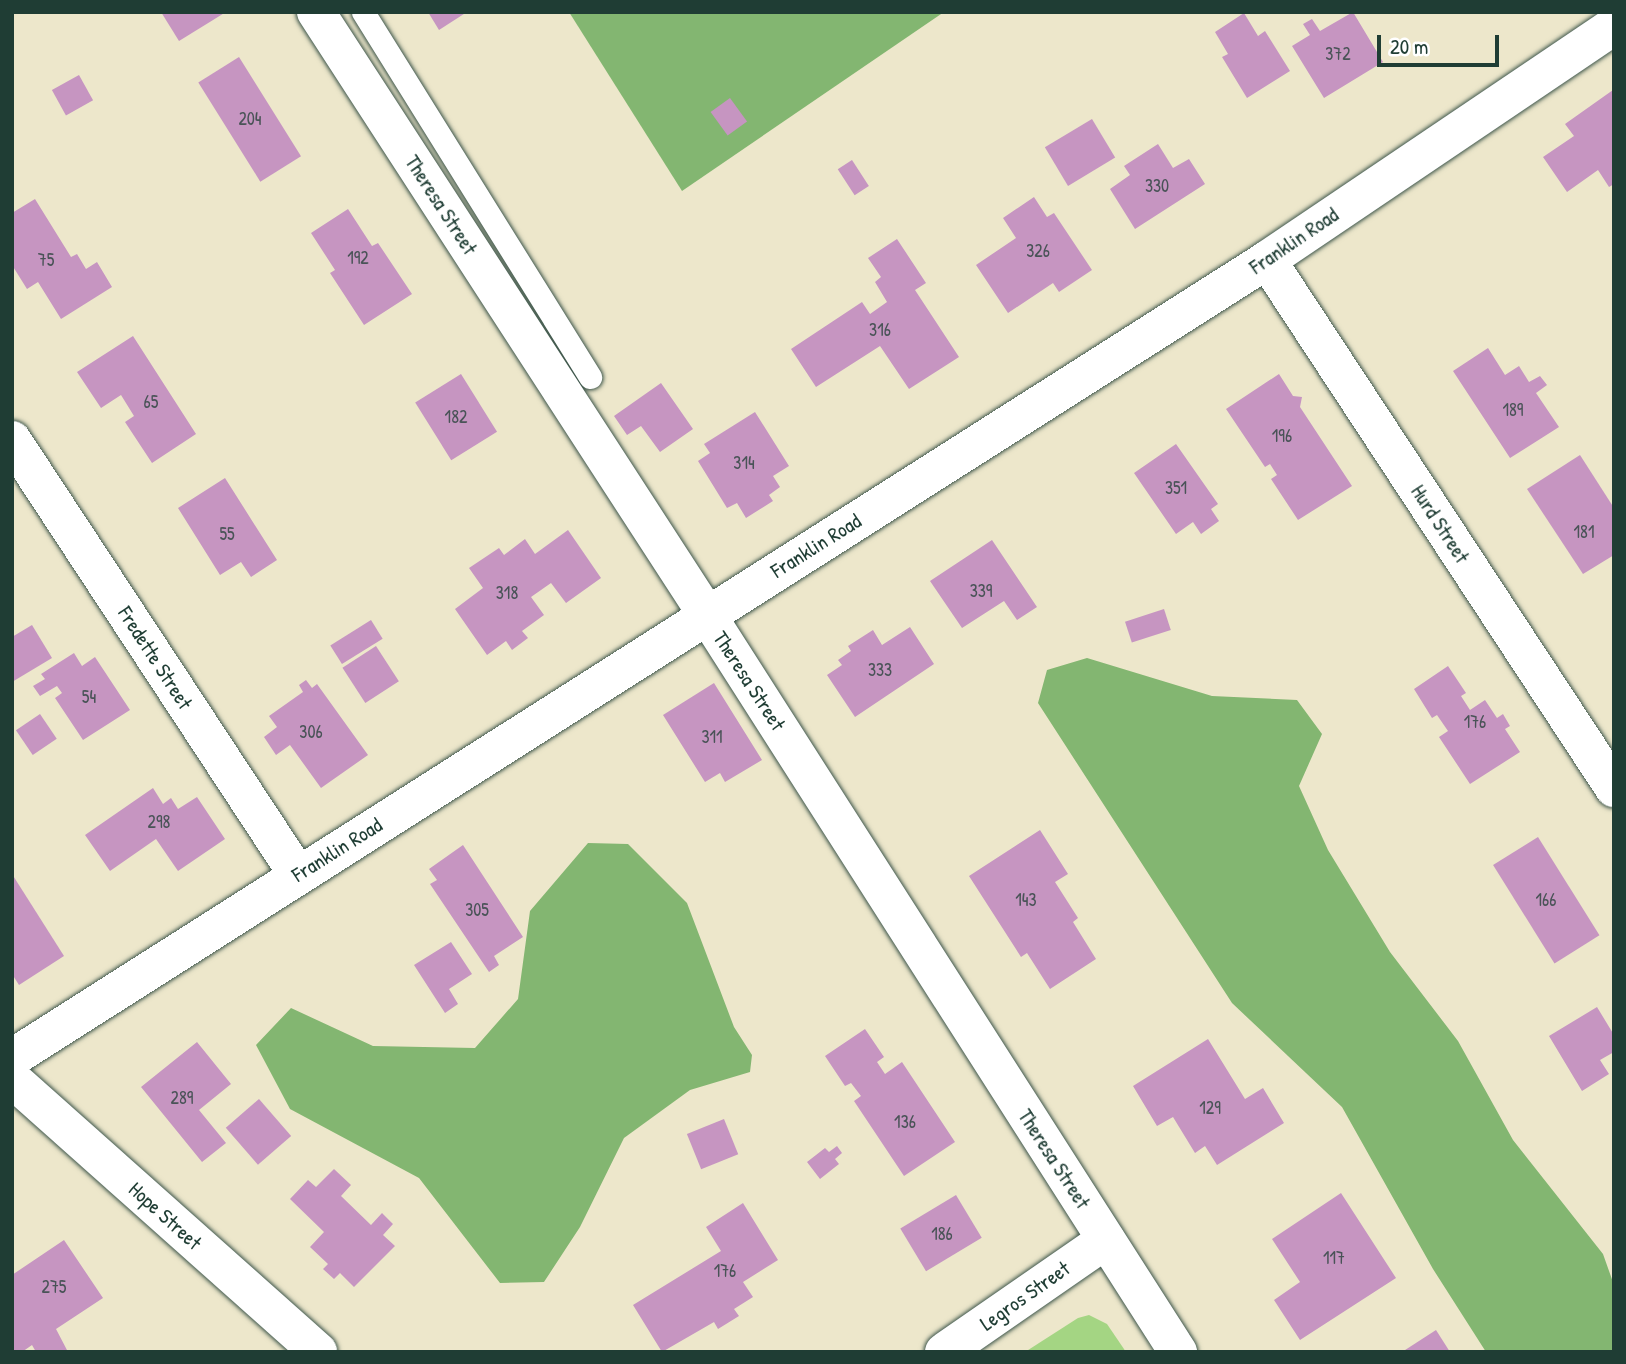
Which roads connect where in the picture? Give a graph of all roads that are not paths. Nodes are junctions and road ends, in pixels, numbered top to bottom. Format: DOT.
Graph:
graph roads {
  1 [pos="316,12"];
  2 [pos="363,12"];
  3 [pos="1614,26"];
  4 [pos="1266,260"];
  5 [pos="590,377"];
  6 [pos="12,440"];
  7 [pos="707,615"];
  8 [pos="1614,788"];
  9 [pos="298,875"];
  10 [pos="12,1058"];
  11 [pos="12,1079"];
  12 [pos="1106,1240"];
  13 [pos="318,1352"];
  14 [pos="944,1352"];
  15 [pos="1178,1352"];
  1 -- 7 [label="street, Theresa Street"];
  2 -- 5 [label="lane"];
  3 -- 4 [label="street, Franklin Road"];
  4 -- 7 [label="street, Franklin Road"];
  4 -- 8 [label="street, Hurd Street"];
  6 -- 9 [label="street, Fredette Street"];
  7 -- 9 [label="street, Franklin Road"];
  7 -- 12 [label="street, Theresa Street"];
  9 -- 10 [label="street, Franklin Road"];
  11 -- 13 [label="street, Hope Street"];
  12 -- 14 [label="street, Legros Street"];
  12 -- 15 [label="street, Theresa Street"];
}
